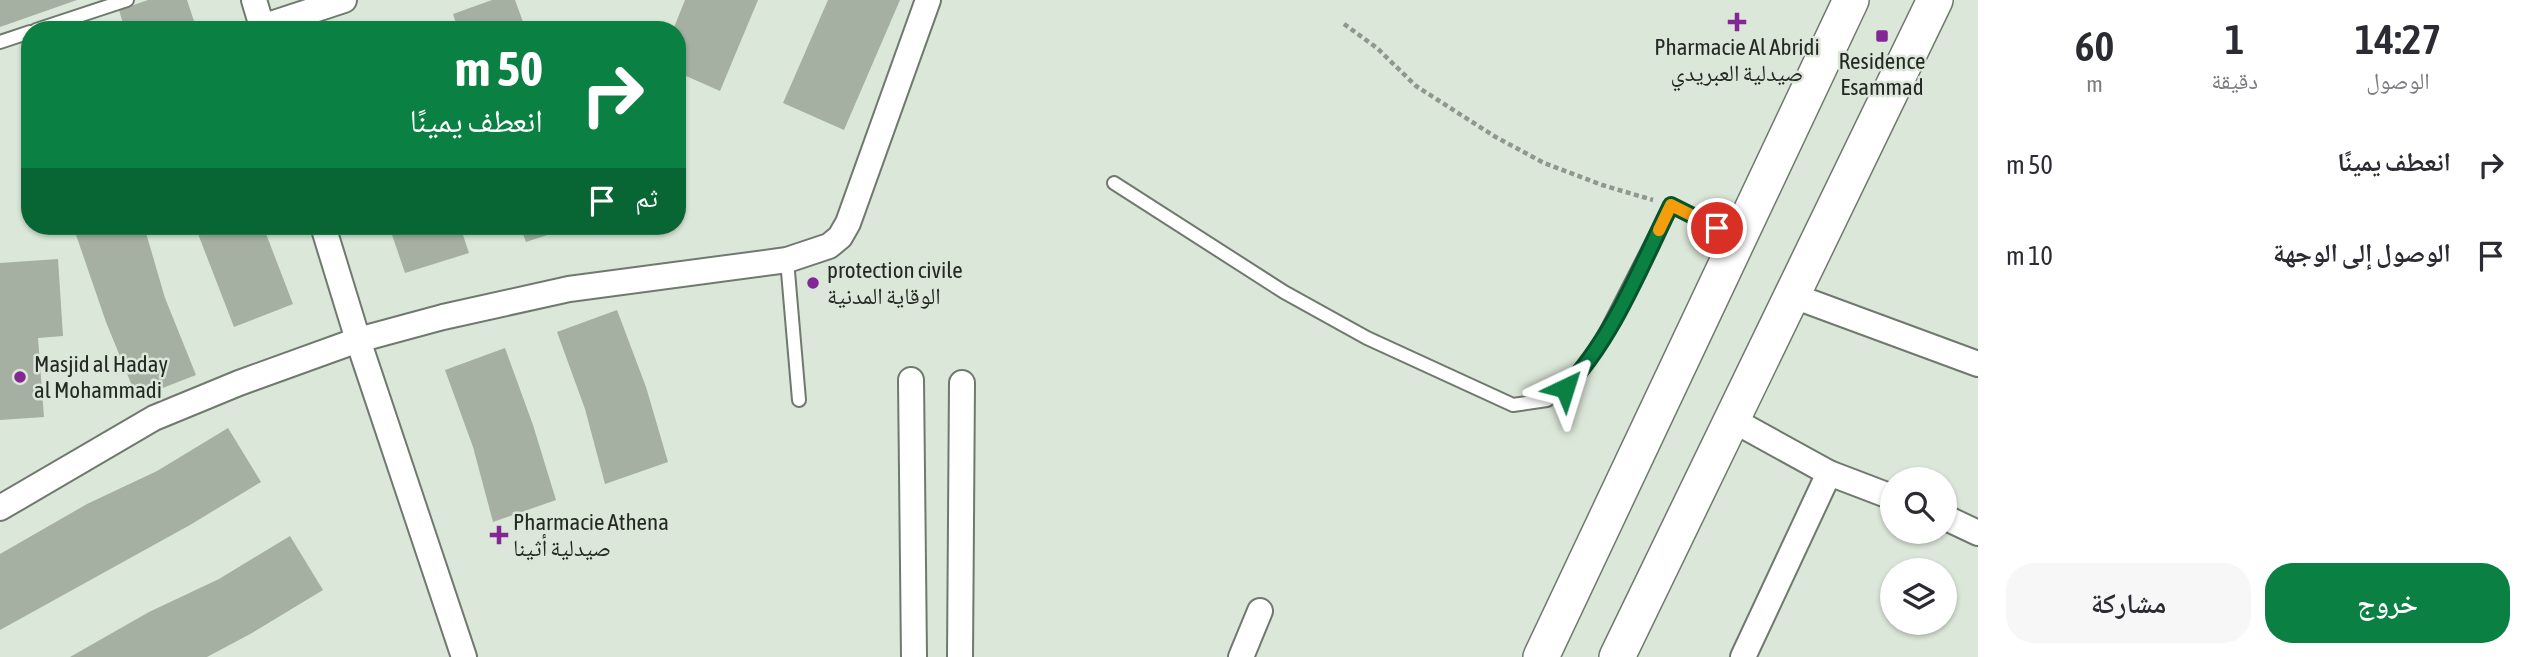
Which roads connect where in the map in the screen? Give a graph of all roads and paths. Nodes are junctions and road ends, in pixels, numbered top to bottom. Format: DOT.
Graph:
graph roads {
  1 [pos="127,0"];
  2 [pos="254,0"];
  3 [pos="344,0"];
  4 [pos="928,0"];
  5 [pos="1851,0"];
  6 [pos="1935,0"];
  7 [pos="63,21"];
  8 [pos="260,21"];
  9 [pos="282,21"];
  10 [pos="1344,24"];
  11 [pos="21,35"];
  12 [pos="0,41"];
  13 [pos="1114,183"];
  14 [pos="1671,205"];
  15 [pos="326,235"];
  16 [pos="1740,240"];
  17 [pos="787,260"];
  18 [pos="1791,295"];
  19 [pos="358,340"];
  20 [pos="1978,364"];
  21 [pos="911,380"];
  22 [pos="962,383"];
  23 [pos="799,400"];
  24 [pos="1731,419"];
  25 [pos="1829,473"];
  26 [pos="1880,492"];
  27 [pos="0,508"];
  28 [pos="1957,523"];
  29 [pos="1978,533"];
  30 [pos="1260,611"];
  31 [pos="464,657"];
  32 [pos="914,657"];
  33 [pos="960,657"];
  34 [pos="1241,657"];
  35 [pos="1541,657"];
  36 [pos="1617,657"];
  37 [pos="1743,657"];
  1 -- 7 [label="lane"];
  2 -- 8 [label="street"];
  3 -- 9 [label="street"];
  4 -- 17 [label="street"];
  5 -- 16 [label="main road"];
  6 -- 18 [label="main road"];
  10 -- 14 [label="path"];
  11 -- 12 [label="lane"];
  13 -- 14 [label="lane"];
  14 -- 16 [label="lane"];
  15 -- 19 [label="street"];
  16 -- 35 [label="main road"];
  17 -- 19 [label="street"];
  17 -- 23 [label="lane"];
  18 -- 20 [label="street"];
  18 -- 24 [label="main road"];
  19 -- 27 [label="street"];
  19 -- 31 [label="street"];
  21 -- 32 [label="street"];
  22 -- 33 [label="street"];
  24 -- 25 [label="street"];
  24 -- 36 [label="main road"];
  25 -- 26 [label="street"];
  25 -- 37 [label="street"];
  28 -- 29 [label="street"];
  30 -- 34 [label="street"];
}
